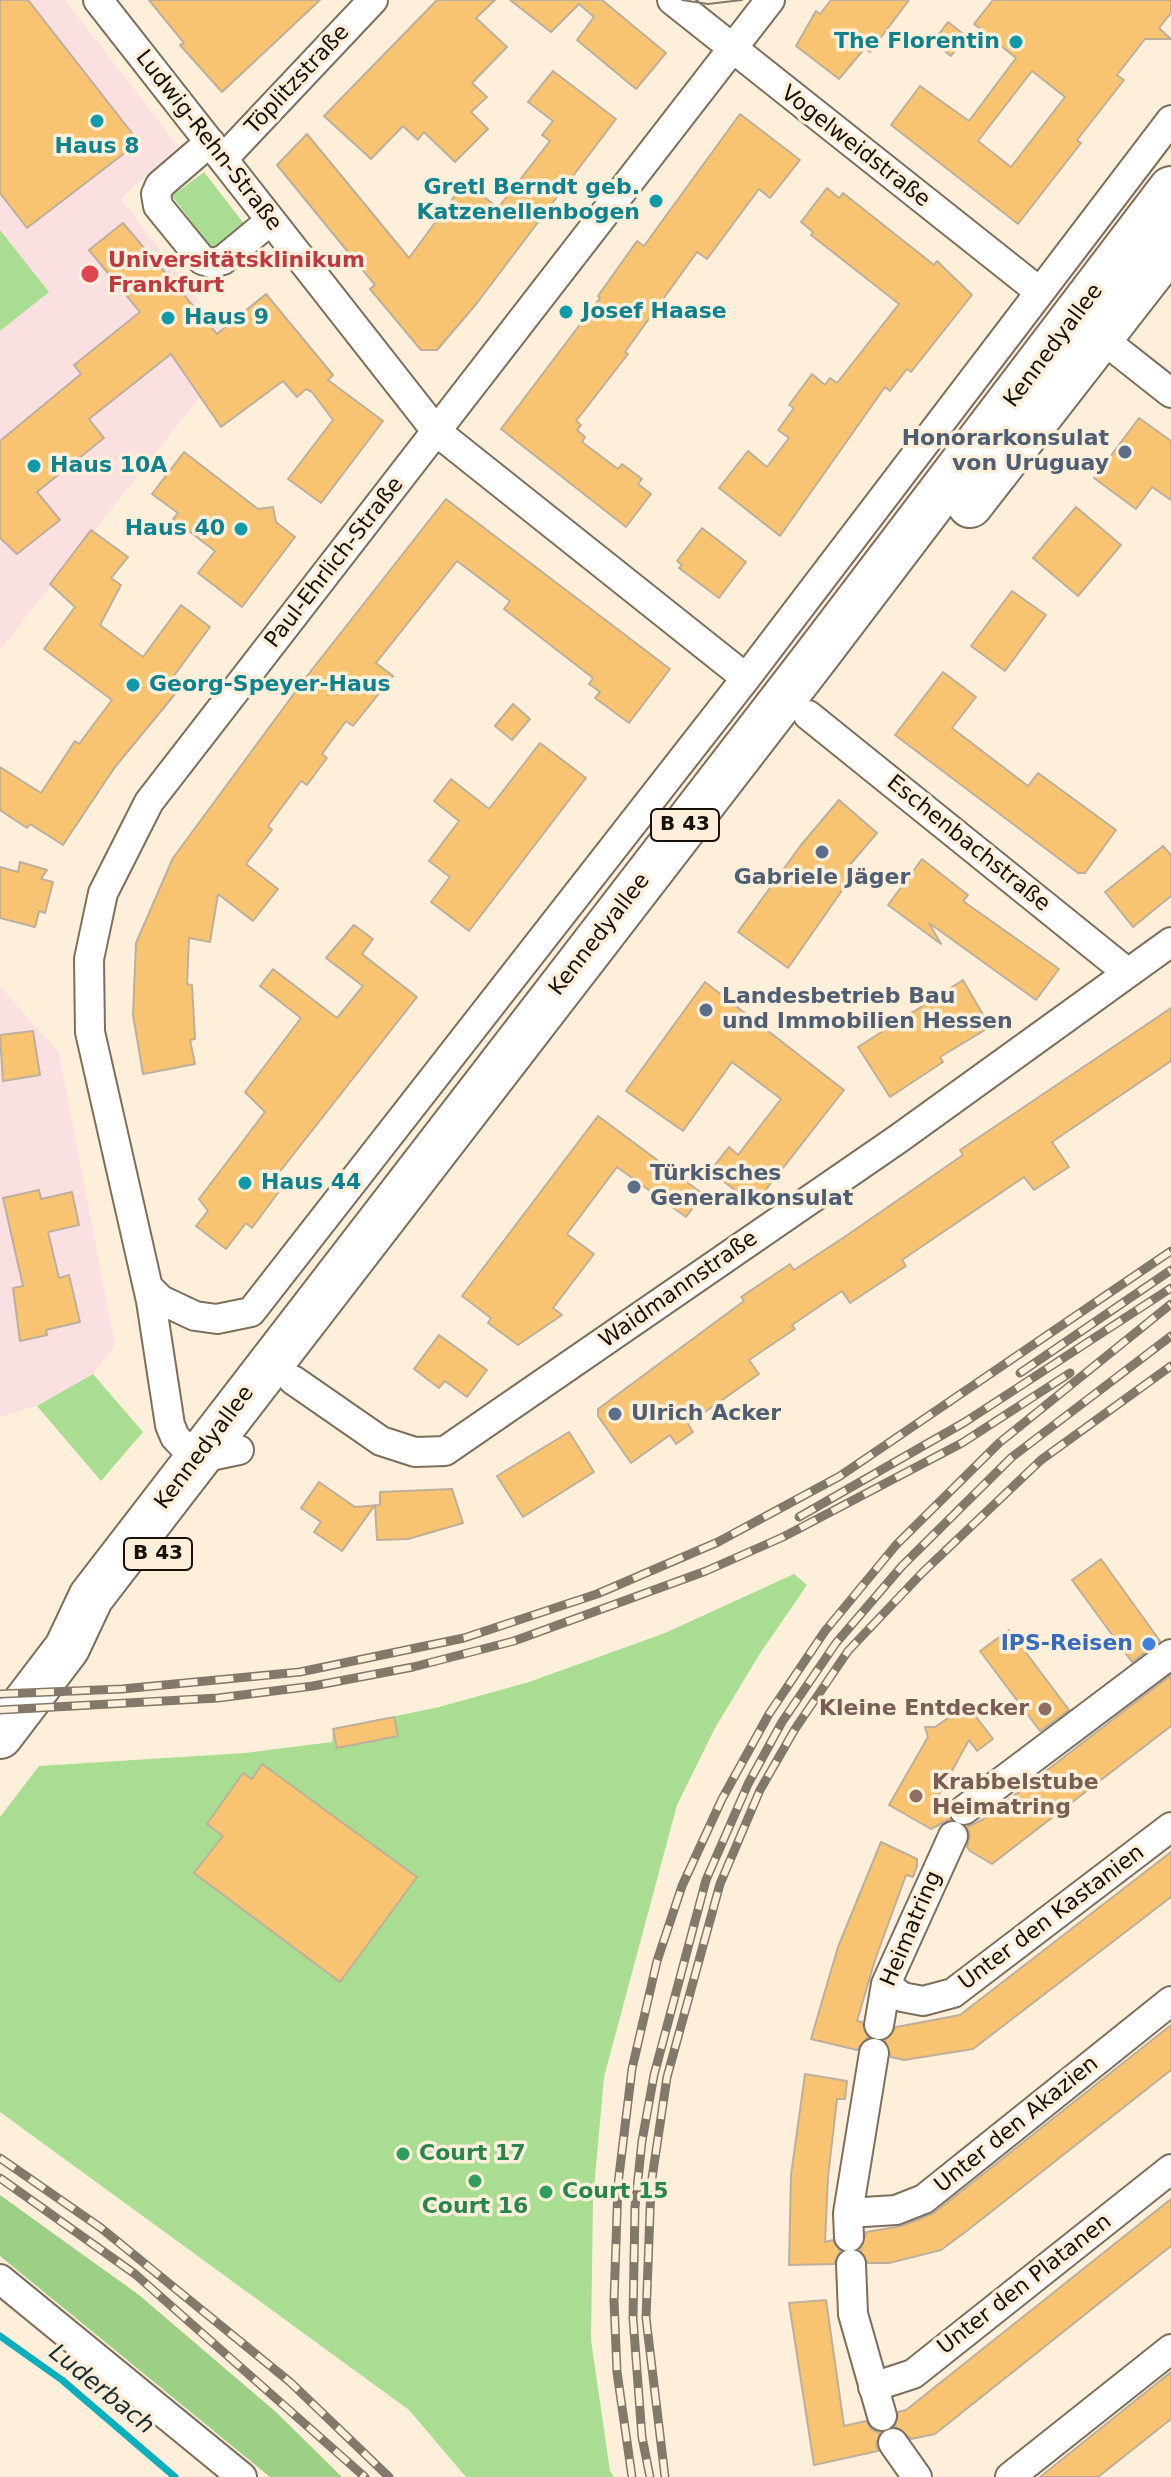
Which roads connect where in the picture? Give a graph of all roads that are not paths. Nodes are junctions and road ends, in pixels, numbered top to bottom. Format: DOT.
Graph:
graph roads {
  1 [pos="98,0"];
  2 [pos="373,0"];
  3 [pos="672,0"];
  4 [pos="770,0"];
  5 [pos="732,50"];
  6 [pos="1171,120"];
  7 [pos="216,150"];
  8 [pos="1171,189"];
  9 [pos="270,221"];
  10 [pos="1171,247"];
  11 [pos="1040,292"];
  12 [pos="1100,337"];
  13 [pos="1171,393"];
  14 [pos="437,432"];
  15 [pos="746,678"];
  16 [pos="808,715"];
  17 [pos="1171,942"];
  18 [pos="1128,973"];
  19 [pos="148,1287"];
  20 [pos="293,1380"];
  21 [pos="239,1450"];
  22 [pos="196,1459"];
  23 [pos="67,1648"];
  24 [pos="1171,1654"];
  25 [pos="0,1736"];
  26 [pos="1171,1827"];
  27 [pos="886,1984"];
  28 [pos="1171,2001"];
  29 [pos="879,2025"];
  30 [pos="874,2053"];
  31 [pos="1171,2169"];
  32 [pos="849,2238"];
  33 [pos="0,2279"];
  34 [pos="1171,2349"];
  35 [pos="873,2387"];
  36 [pos="882,2416"];
  37 [pos="893,2443"];
  38 [pos="242,2477"];
  39 [pos="917,2477"];
  40 [pos="1010,2477"];
  1 -- 7 [label="street, Ludwig-Rehn-Straße"];
  2 -- 7 [label="street, Töplitzstraße"];
  3 -- 5 [label="street, Vogelweidstraße"];
  4 -- 5 [label="street, Paul-Ehrlich-Straße"];
  5 -- 11 [label="street, Vogelweidstraße"];
  5 -- 14 [label="street, Paul-Ehrlich-Straße"];
  6 -- 11 [label="street, Kennedyallee"];
  7 -- 9 [label="street, Ludwig-Rehn-Straße"];
  7 -- 9 [label="street, Töplitzstraße"];
  8 -- 22 [label="main road, Kennedyallee / B 43"];
  9 -- 14 [label="street, Ludwig-Rehn-Straße"];
  10 -- 12 [label="main road, Kennedyallee / B 43"];
  11 -- 15 [label="street, Kennedyallee"];
  12 -- 13 [label="street"];
  12 -- 16 [label="main road, Kennedyallee / B 43"];
  14 -- 15 [label="street"];
  14 -- 19 [label="street, Paul-Ehrlich-Straße"];
  15 -- 19 [label="street, Kennedyallee"];
  16 -- 18 [label="street, Eschenbachstraße"];
  16 -- 20 [label="main road, Kennedyallee / B 43"];
  17 -- 18 [label="street, Waidmannstraße"];
  18 -- 20 [label="street, Waidmannstraße"];
  19 -- 22 [label="street, Paul-Ehrlich-Straße"];
  20 -- 21 [label="main road, Kennedyallee / B 43"];
  21 -- 22 [label="street"];
  21 -- 23 [label="main road, Kennedyallee / B 43"];
  22 -- 23 [label="main road, Kennedyallee / B 43"];
  23 -- 25 [label="main road, Kennedyallee / B 43"];
  24 -- 27 [label="street, Heimatring"];
  26 -- 27 [label="street, Unter den Kastanien"];
  27 -- 29 [label="street, Heimatring"];
  28 -- 32 [label="street, Unter den Akazien"];
  30 -- 32 [label="street"];
  31 -- 35 [label="street, Unter den Platanen"];
  32 -- 35 [label="street"];
  33 -- 38 [label="street"];
  34 -- 40 [label="street"];
  35 -- 36 [label="street"];
  37 -- 39 [label="street"];
}
